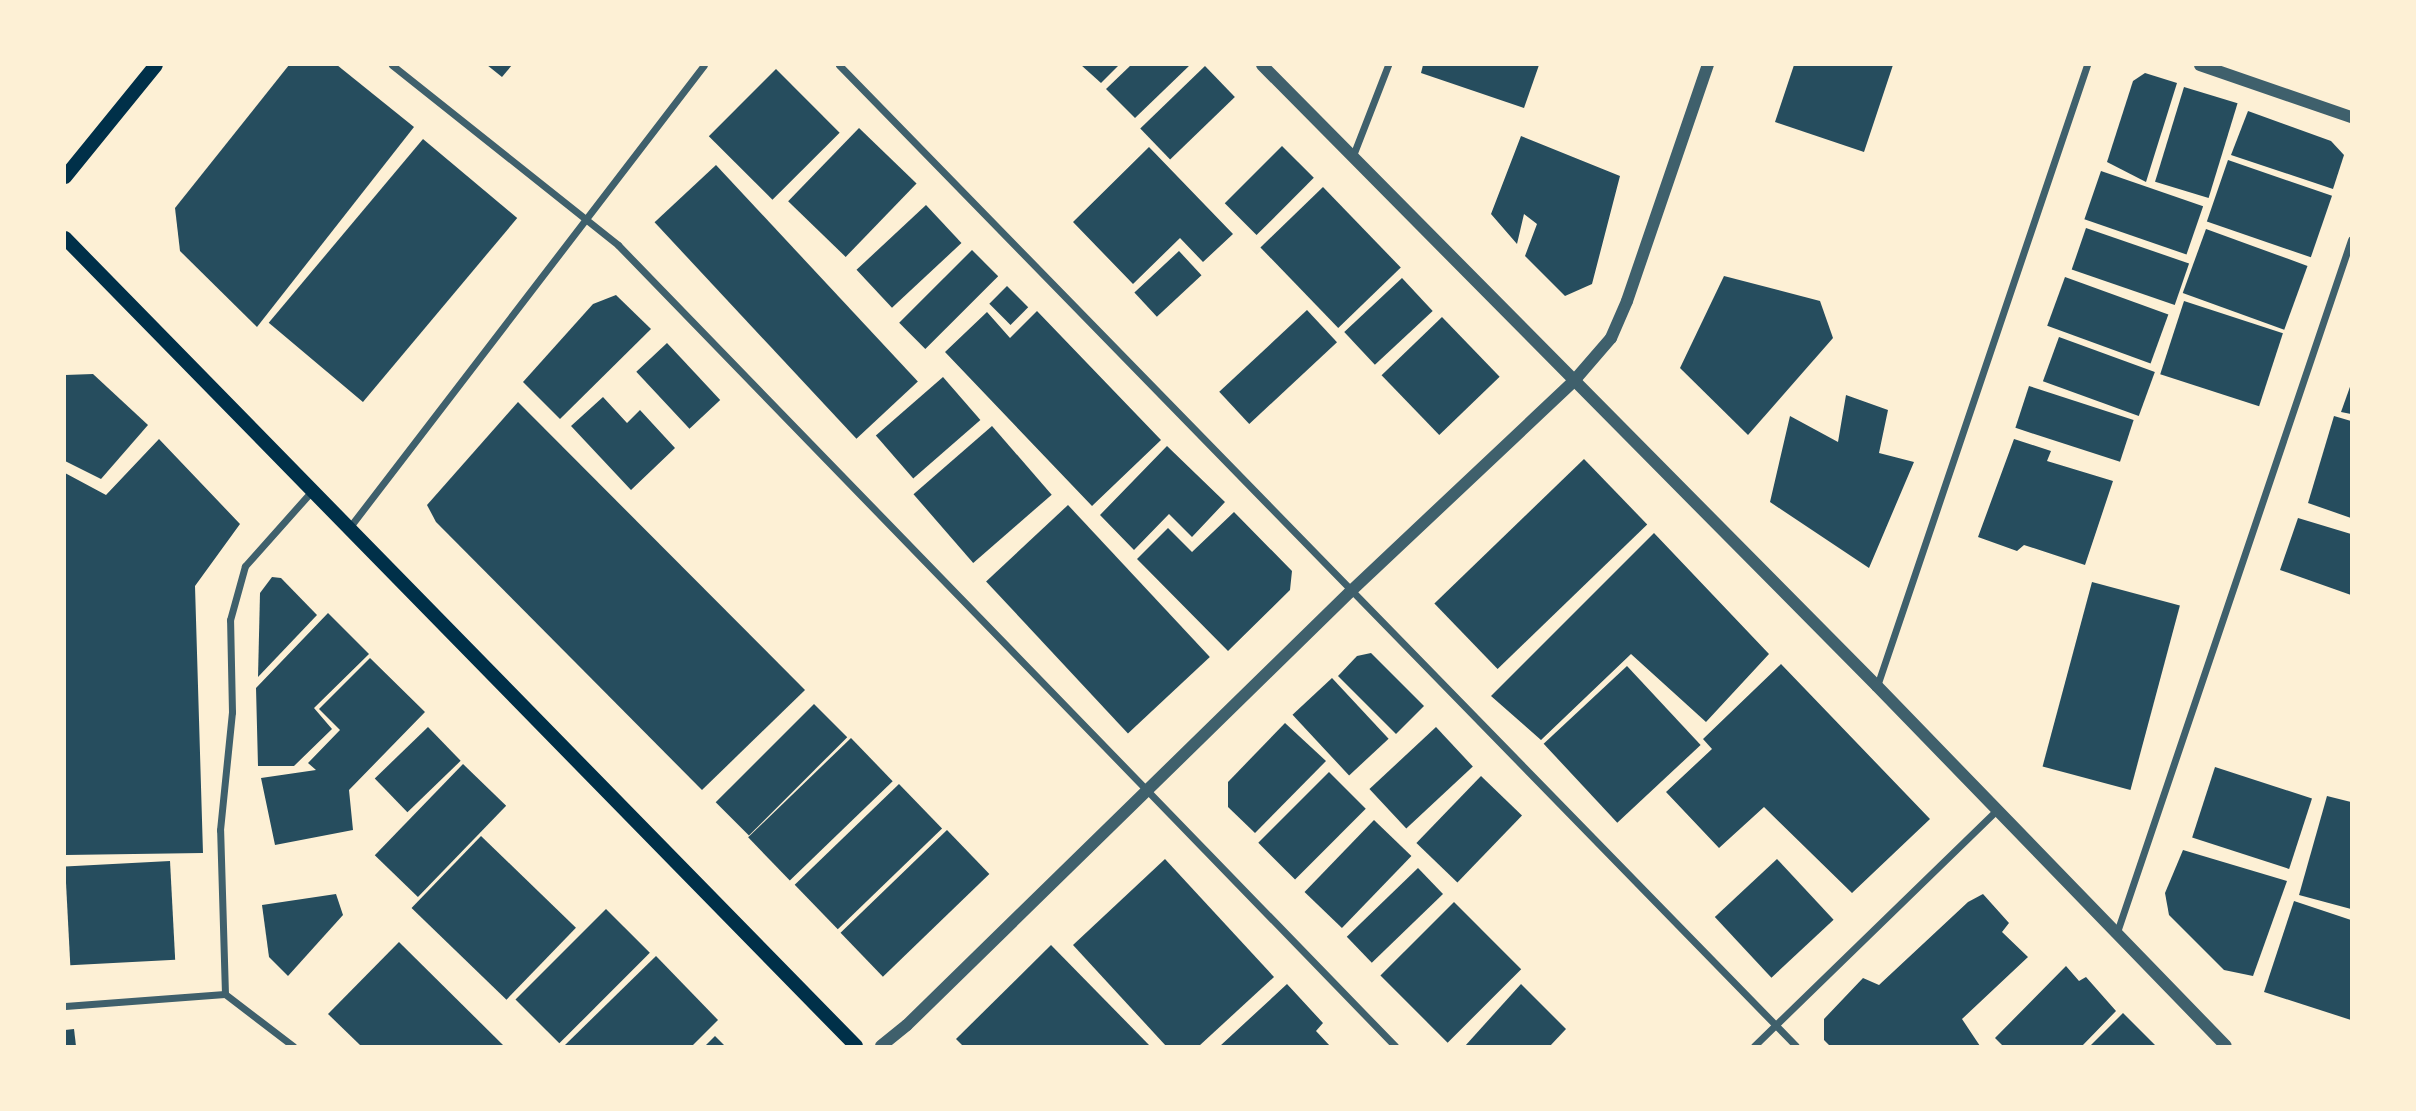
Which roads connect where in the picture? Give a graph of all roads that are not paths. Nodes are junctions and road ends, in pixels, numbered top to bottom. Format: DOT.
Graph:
graph roads {
  1 [pos="156,65"];
  2 [pos="392,65"];
  3 [pos="704,65"];
  4 [pos="839,65"];
  5 [pos="1262,65"];
  6 [pos="1388,65"];
  7 [pos="1708,65"];
  8 [pos="2087,65"];
  9 [pos="2200,65"];
  10 [pos="2351,117"];
  11 [pos="1352,159"];
  12 [pos="65,177"];
  13 [pos="587,220"];
  14 [pos="65,237"];
  15 [pos="2351,240"];
  16 [pos="1573,382"];
  17 [pos="311,492"];
  18 [pos="348,529"];
  19 [pos="1350,592"];
  20 [pos="1877,686"];
  21 [pos="1147,792"];
  22 [pos="1997,810"];
  23 [pos="2116,936"];
  24 [pos="225,994"];
  25 [pos="65,1006"];
  26 [pos="1775,1026"];
  27 [pos="293,1046"];
  28 [pos="856,1046"];
  29 [pos="881,1046"];
  30 [pos="1395,1046"];
  31 [pos="1754,1046"];
  32 [pos="1796,1046"];
  33 [pos="2226,1046"];
  1 -- 12 [label="main road"];
  2 -- 13 [label="street"];
  3 -- 13 [label="street"];
  4 -- 19 [label="street"];
  5 -- 11 [label="street"];
  6 -- 11 [label="street"];
  7 -- 16 [label="street"];
  8 -- 20 [label="street"];
  9 -- 10 [label="street"];
  11 -- 16 [label="street"];
  13 -- 18 [label="street"];
  13 -- 21 [label="street"];
  14 -- 17 [label="main road"];
  15 -- 23 [label="street"];
  16 -- 19 [label="street"];
  16 -- 20 [label="street"];
  17 -- 18 [label="main road"];
  17 -- 24 [label="street"];
  18 -- 28 [label="main road"];
  19 -- 21 [label="street"];
  19 -- 26 [label="street"];
  20 -- 22 [label="street"];
  21 -- 29 [label="street"];
  21 -- 30 [label="street"];
  22 -- 23 [label="street"];
  22 -- 26 [label="street"];
  23 -- 33 [label="street"];
  24 -- 25 [label="street"];
  24 -- 27 [label="street"];
  26 -- 31 [label="street"];
  26 -- 32 [label="street"];
}
